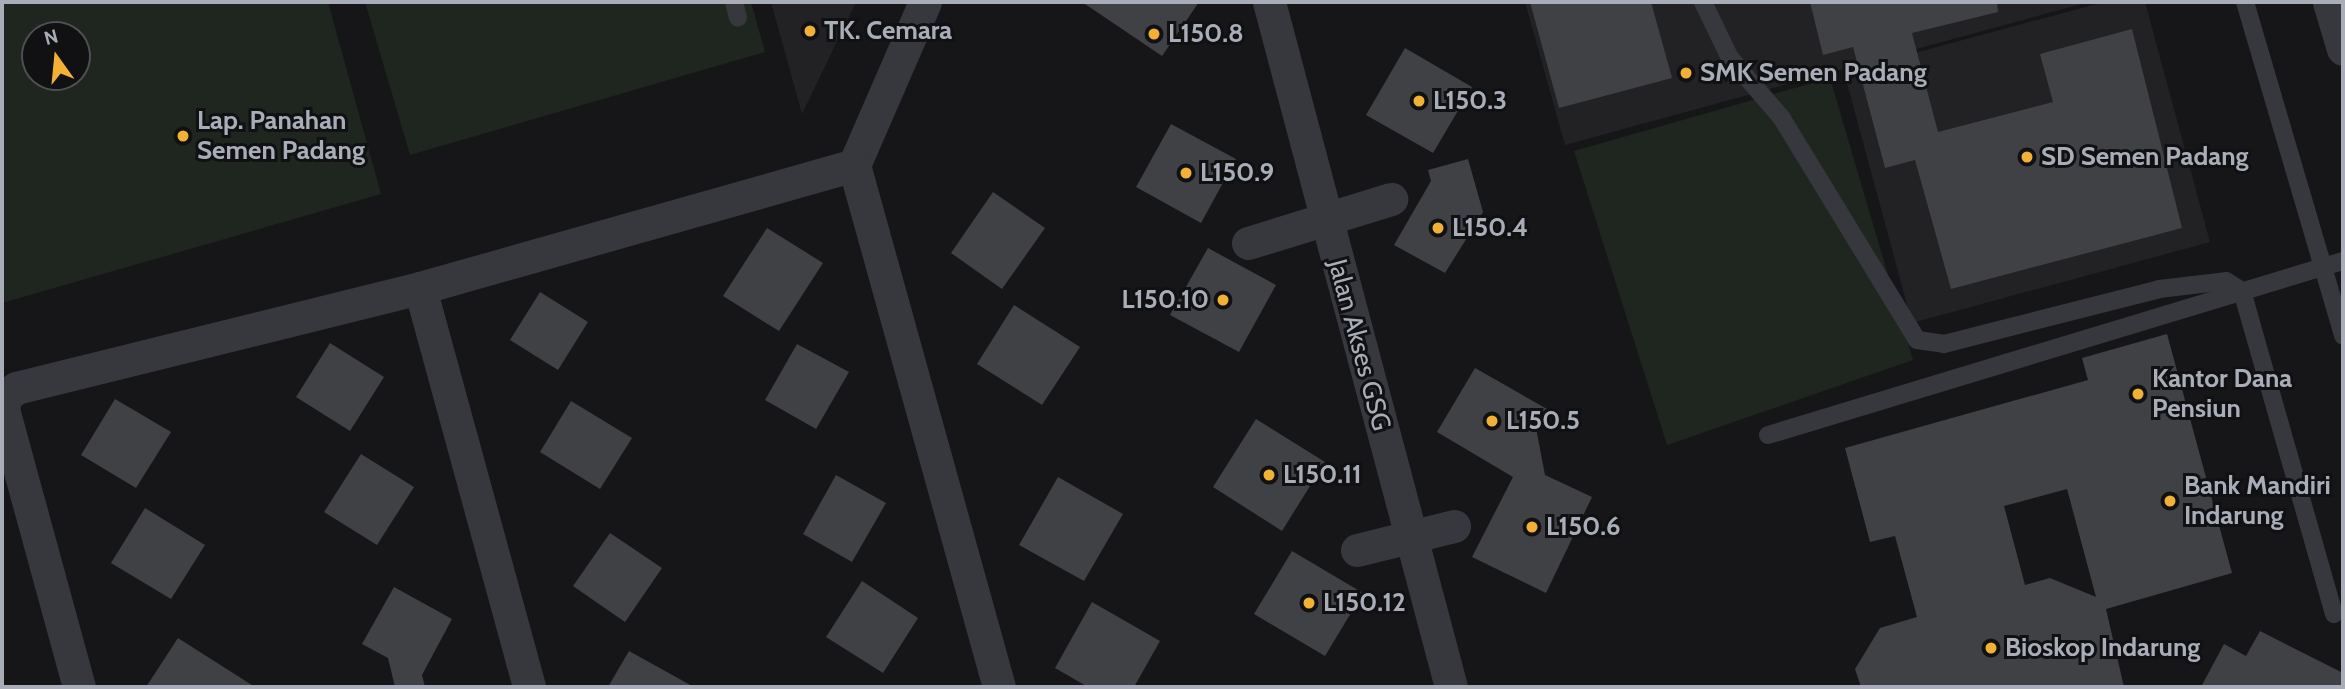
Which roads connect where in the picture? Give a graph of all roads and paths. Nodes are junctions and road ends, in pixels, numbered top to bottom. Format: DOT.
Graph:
graph roads {
  1 [pos="925,2"];
  2 [pos="1269,2"];
  3 [pos="1703,2"];
  4 [pos="2245,2"];
  5 [pos="2329,2"];
  6 [pos="2343,49"];
  7 [pos="854,165"];
  8 [pos="1391,199"];
  9 [pos="1324,218"];
  10 [pos="1248,243"];
  11 [pos="2343,261"];
  12 [pos="2323,266"];
  13 [pos="421,288"];
  14 [pos="2242,291"];
  15 [pos="2343,336"];
  16 [pos="1768,435"];
  17 [pos="1454,526"];
  18 [pos="1411,537"];
  19 [pos="1357,550"];
  20 [pos="2334,614"];
  21 [pos="79,687"];
  22 [pos="529,687"];
  23 [pos="999,687"];
  24 [pos="1451,687"];
  1 -- 7 [label="street"];
  2 -- 9 [label="street, Jalan Akses GSG"];
  3 -- 14 [label="lane"];
  4 -- 12 [label="lane"];
  5 -- 6 [label="street"];
  7 -- 13 [label="street"];
  7 -- 23 [label="street"];
  8 -- 9 [label="street"];
  9 -- 10 [label="street"];
  9 -- 18 [label="street, Jalan Akses GSG"];
  11 -- 12 [label="lane"];
  12 -- 14 [label="lane"];
  12 -- 15 [label="lane"];
  13 -- 21 [label="street"];
  13 -- 22 [label="street"];
  14 -- 16 [label="lane"];
  14 -- 20 [label="lane"];
  17 -- 18 [label="street"];
  18 -- 19 [label="street"];
  18 -- 24 [label="street, Jalan Akses GSG"];
}
